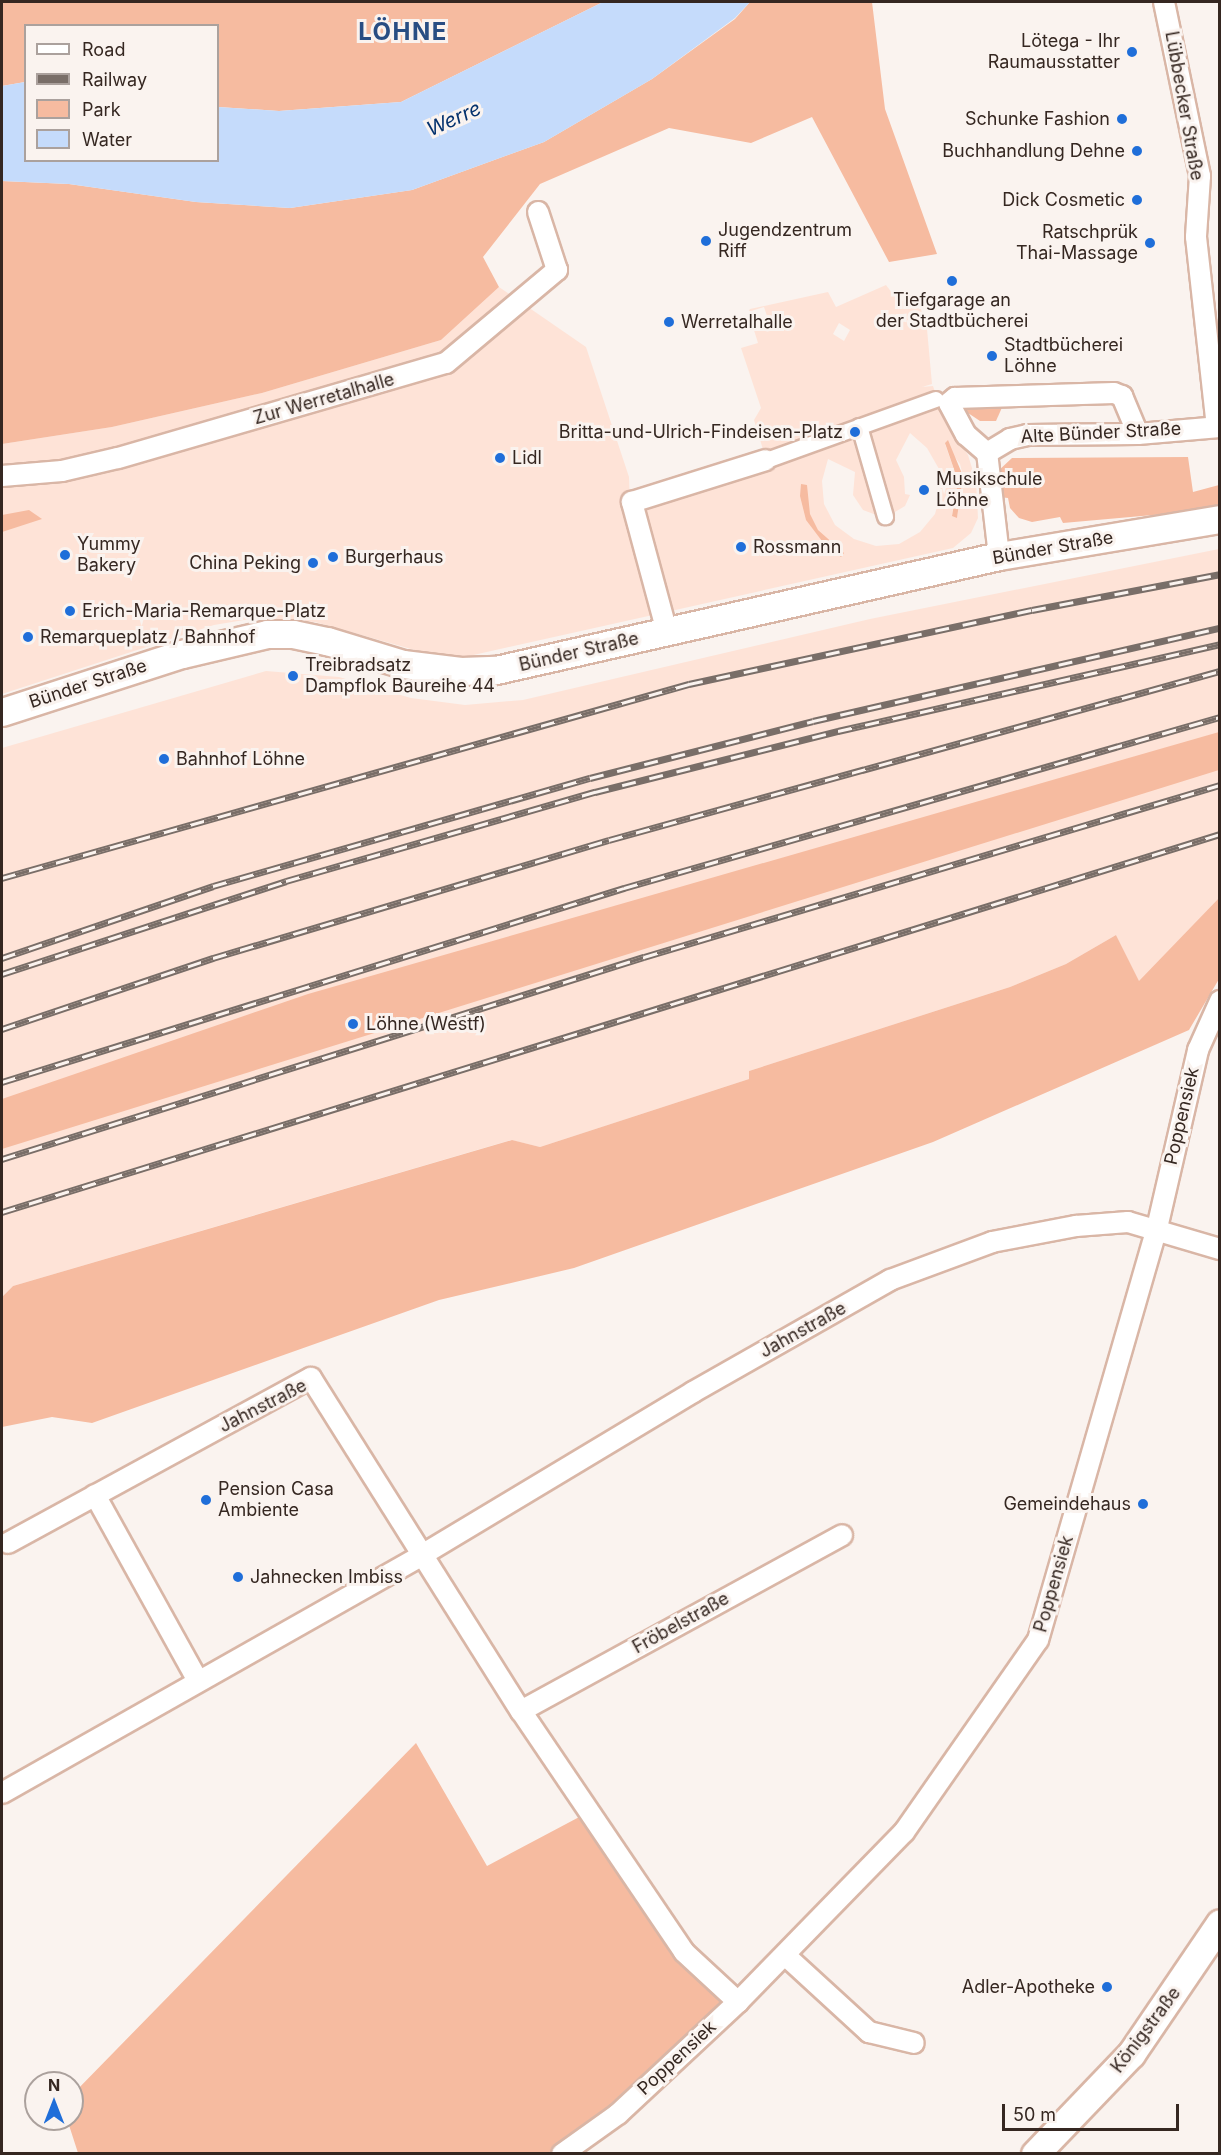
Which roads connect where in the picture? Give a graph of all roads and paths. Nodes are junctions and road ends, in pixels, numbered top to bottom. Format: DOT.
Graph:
graph roads {
  1 [pos="1164,2"];
  2 [pos="538,212"];
  3 [pos="942,401"];
  4 [pos="859,426"];
  5 [pos="1218,426"];
  6 [pos="1138,434"];
  7 [pos="987,453"];
  8 [pos="766,460"];
  9 [pos="2,476"];
  10 [pos="885,516"];
  11 [pos="1220,519"];
  12 [pos="999,556"];
  13 [pos="667,632"];
  14 [pos="2,712"];
  15 [pos="1220,1001"];
  16 [pos="1157,1228"];
  17 [pos="1220,1249"];
  18 [pos="95,1495"];
  19 [pos="842,1535"];
  20 [pos="8,1542"];
  21 [pos="422,1556"];
  22 [pos="198,1681"];
  23 [pos="521,1711"];
  24 [pos="2,1793"];
  25 [pos="1220,1923"];
  26 [pos="786,1956"];
  27 [pos="738,2002"];
  28 [pos="914,2043"];
  29 [pos="562,2154"];
  30 [pos="1035,2154"];
  1 -- 5 [label="street, Lübbecker Straße"];
  2 -- 9 [label="street, Zur Werretalhalle"];
  3 -- 4 [label="street"];
  3 -- 6 [label="street"];
  3 -- 7 [label="street"];
  4 -- 8 [label="street"];
  4 -- 10 [label="street"];
  5 -- 6 [label="street, Alte Bünder Straße"];
  6 -- 7 [label="street, Alte Bünder Straße"];
  7 -- 12 [label="street"];
  8 -- 13 [label="street"];
  11 -- 12 [label="main road, Bünder Straße"];
  12 -- 13 [label="main road, Bünder Straße"];
  13 -- 14 [label="main road, Bünder Straße"];
  15 -- 16 [label="street, Poppensiek"];
  16 -- 17 [label="street, Jahnstraße"];
  16 -- 21 [label="street, Jahnstraße"];
  16 -- 26 [label="street, Poppensiek"];
  18 -- 20 [label="street, Jahnstraße"];
  18 -- 21 [label="street, Jahnstraße"];
  18 -- 22 [label="street"];
  19 -- 23 [label="street, Fröbelstraße"];
  21 -- 22 [label="street, Jahnstraße"];
  21 -- 23 [label="street"];
  22 -- 24 [label="street, Jahnstraße"];
  23 -- 27 [label="street"];
  25 -- 30 [label="main road, Königstraße"];
  26 -- 27 [label="street, Poppensiek"];
  26 -- 28 [label="street"];
  27 -- 29 [label="street, Poppensiek"];
}
